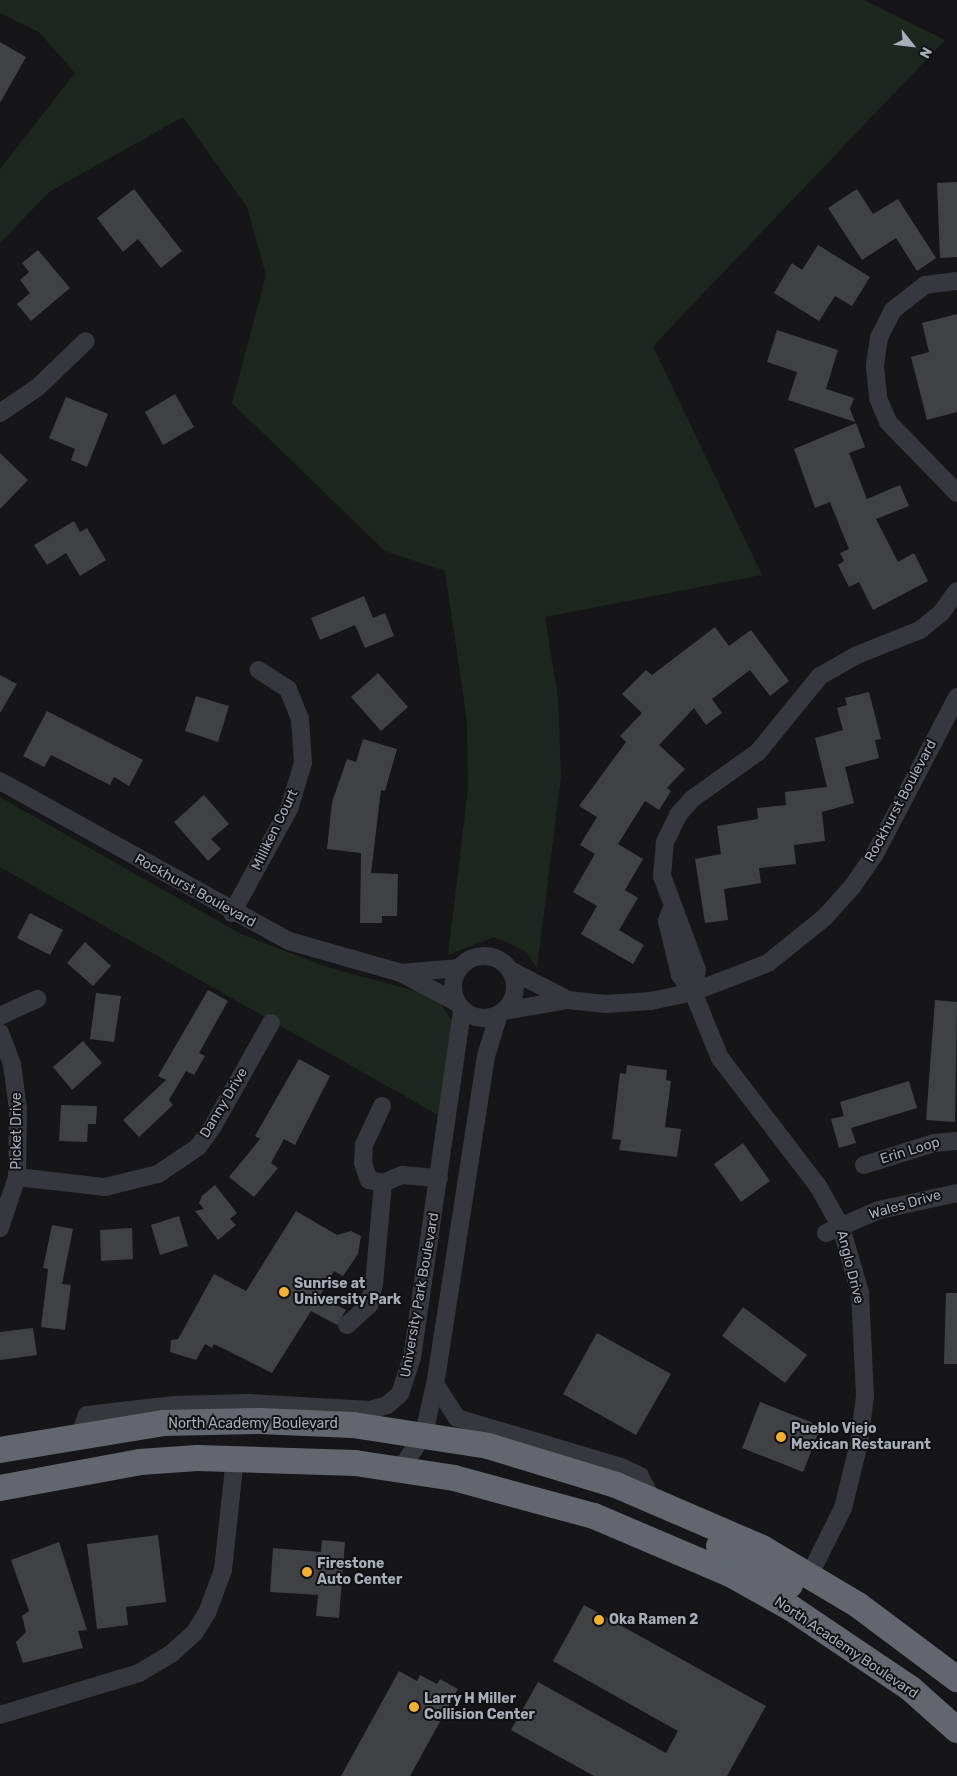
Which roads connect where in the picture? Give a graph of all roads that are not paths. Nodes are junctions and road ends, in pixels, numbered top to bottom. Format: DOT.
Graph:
graph roads {
  1 [pos="957,281"];
  2 [pos="86,341"];
  3 [pos="0,414"];
  4 [pos="957,493"];
  5 [pos="957,591"];
  6 [pos="259,670"];
  7 [pos="957,697"];
  8 [pos="0,782"];
  9 [pos="232,913"];
  10 [pos="459,968"];
  11 [pos="510,970"];
  12 [pos="401,973"];
  13 [pos="693,992"];
  14 [pos="37,999"];
  15 [pos="568,1000"];
  16 [pos="459,1006"];
  17 [pos="501,1012"];
  18 [pos="0,1016"];
  19 [pos="271,1024"];
  20 [pos="0,1033"];
  21 [pos="382,1106"];
  22 [pos="957,1141"];
  23 [pos="864,1165"];
  24 [pos="17,1177"];
  25 [pos="439,1178"];
  26 [pos="383,1184"];
  27 [pos="957,1193"];
  28 [pos="0,1228"];
  29 [pos="834,1230"];
  30 [pos="347,1325"];
  31 [pos="435,1384"];
  32 [pos="81,1433"];
  33 [pos="424,1434"];
  34 [pos="0,1450"];
  35 [pos="235,1458"];
  36 [pos="400,1470"];
  37 [pos="0,1488"];
  38 [pos="651,1498"];
  39 [pos="594,1516"];
  40 [pos="809,1576"];
  41 [pos="858,1605"];
  42 [pos="957,1679"];
  43 [pos="0,1715"];
  44 [pos="957,1730"];
  1 -- 4 [label="street"];
  2 -- 3 [label="street"];
  5 -- 13 [label="street"];
  6 -- 9 [label="street, Milliken Court"];
  7 -- 13 [label="street, Rockhurst Boulevard"];
  8 -- 9 [label="street, Rockhurst Boulevard"];
  9 -- 12 [label="street, Rockhurst Boulevard"];
  10 -- 11 [label="street"];
  10 -- 12 [label="street, Rockhurst Boulevard"];
  10 -- 16 [label="street"];
  11 -- 15 [label="street, Rockhurst Boulevard"];
  11 -- 17 [label="street"];
  12 -- 16 [label="street, Rockhurst Boulevard"];
  13 -- 15 [label="street, Rockhurst Boulevard"];
  13 -- 29 [label="street, Anglo Drive"];
  14 -- 18 [label="street"];
  15 -- 17 [label="street, Rockhurst Boulevard"];
  16 -- 17 [label="street"];
  16 -- 25 [label="street, University Park Boulevard"];
  17 -- 31 [label="street, University Park Boulevard"];
  19 -- 24 [label="street, Danny Drive"];
  20 -- 24 [label="street, Picket Drive"];
  21 -- 26 [label="street"];
  22 -- 23 [label="street, Erin Loop"];
  24 -- 28 [label="street, Picket Drive"];
  25 -- 26 [label="street"];
  25 -- 32 [label="street, University Park Boulevard"];
  26 -- 30 [label="street"];
  27 -- 29 [label="street, Wales Drive"];
  29 -- 40 [label="street, Anglo Drive"];
  31 -- 33 [label="street, University Park Boulevard"];
  31 -- 38 [label="street"];
  32 -- 33 [label="highway, North Academy Boulevard"];
  32 -- 34 [label="highway, North Academy Boulevard"];
  33 -- 36 [label="street, University Park Boulevard"];
  33 -- 38 [label="highway, North Academy Boulevard"];
  35 -- 36 [label="highway, North Academy Boulevard"];
  35 -- 37 [label="highway, North Academy Boulevard"];
  35 -- 43 [label="street"];
  36 -- 39 [label="highway, North Academy Boulevard"];
  38 -- 40 [label="highway, North Academy Boulevard"];
  39 -- 41 [label="highway"];
  39 -- 44 [label="highway, North Academy Boulevard"];
  40 -- 41 [label="highway, North Academy Boulevard"];
  41 -- 42 [label="highway, North Academy Boulevard"];
}
